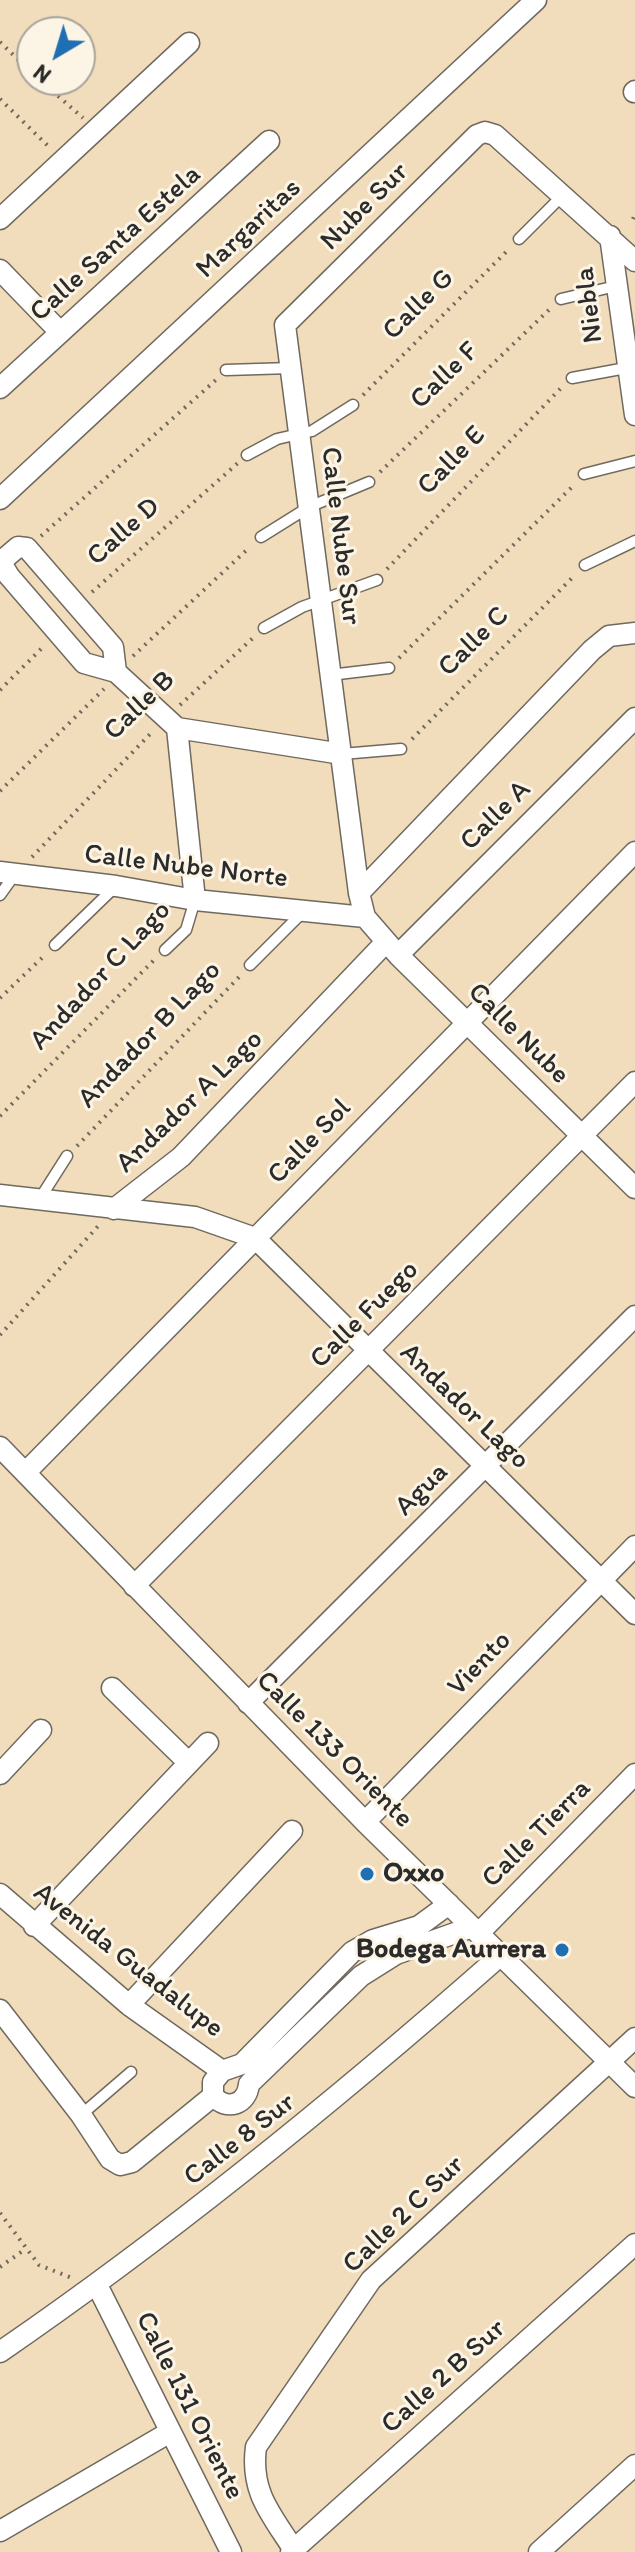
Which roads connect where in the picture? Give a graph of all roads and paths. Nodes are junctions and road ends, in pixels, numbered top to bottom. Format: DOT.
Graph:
graph roads {
  1 [pos="536,0"];
  2 [pos="0,42"];
  3 [pos="189,43"];
  4 [pos="16,58"];
  5 [pos="57,96"];
  6 [pos="0,99"];
  7 [pos="96,130"];
  8 [pos="269,141"];
  9 [pos="63,160"];
  10 [pos="563,195"];
  11 [pos="0,219"];
  12 [pos="610,236"];
  13 [pos="519,239"];
  14 [pos="635,261"];
  15 [pos="0,270"];
  16 [pos="616,286"];
  17 [pos="561,299"];
  18 [pos="285,325"];
  19 [pos="60,332"];
  20 [pos="291,368"];
  21 [pos="626,368"];
  22 [pos="226,370"];
  23 [pos="572,378"];
  24 [pos="0,388"];
  25 [pos="353,405"];
  26 [pos="635,415"];
  27 [pos="299,435"];
  28 [pos="247,455"];
  29 [pos="635,461"];
  30 [pos="584,474"];
  31 [pos="369,482"];
  32 [pos="0,499"];
  33 [pos="309,507"];
  34 [pos="261,537"];
  35 [pos="635,541"];
  36 [pos="27,548"];
  37 [pos="585,565"];
  38 [pos="377,580"];
  39 [pos="319,600"];
  40 [pos="77,605"];
  41 [pos="264,628"];
  42 [pos="55,630"];
  43 [pos="635,633"];
  44 [pos="389,668"];
  45 [pos="116,672"];
  46 [pos="330,675"];
  47 [pos="0,690"];
  48 [pos="635,718"];
  49 [pos="172,722"];
  50 [pos="401,749"];
  51 [pos="342,754"];
  52 [pos="635,852"];
  53 [pos="8,872"];
  54 [pos="116,886"];
  55 [pos="359,893"];
  56 [pos="0,895"];
  57 [pos="195,900"];
  58 [pos="305,910"];
  59 [pos="365,917"];
  60 [pos="55,945"];
  61 [pos="392,948"];
  62 [pos="165,950"];
  63 [pos="250,965"];
  64 [pos="0,998"];
  65 [pos="466,1022"];
  66 [pos="635,1082"];
  67 [pos="0,1116"];
  68 [pos="581,1136"];
  69 [pos="67,1156"];
  70 [pos="635,1188"];
  71 [pos="0,1195"];
  72 [pos="39,1200"];
  73 [pos="114,1209"];
  74 [pos="255,1238"];
  75 [pos="635,1316"];
  76 [pos="0,1335"];
  77 [pos="368,1352"];
  78 [pos="0,1447"];
  79 [pos="485,1467"];
  80 [pos="26,1472"];
  81 [pos="635,1546"];
  82 [pos="601,1581"];
  83 [pos="134,1586"];
  84 [pos="635,1614"];
  85 [pos="112,1688"];
  86 [pos="248,1703"];
  87 [pos="41,1730"];
  88 [pos="208,1743"];
  89 [pos="189,1763"];
  90 [pos="0,1774"];
  91 [pos="635,1774"];
  92 [pos="365,1822"];
  93 [pos="292,1831"];
  94 [pos="0,1894"];
  95 [pos="449,1904"];
  96 [pos="34,1926"];
  97 [pos="475,1930"];
  98 [pos="373,1940"];
  99 [pos="501,1955"];
  100 [pos="383,1961"];
  101 [pos="129,2005"];
  102 [pos="0,2010"];
  103 [pos="635,2038"];
  104 [pos="609,2061"];
  105 [pos="222,2071"];
  106 [pos="131,2072"];
  107 [pos="635,2087"];
  108 [pos="218,2100"];
  109 [pos="81,2115"];
  110 [pos="0,2213"];
  111 [pos="635,2244"];
  112 [pos="24,2250"];
  113 [pos="0,2267"];
  114 [pos="97,2285"];
  115 [pos="0,2352"];
  116 [pos="170,2432"];
  117 [pos="635,2465"];
  118 [pos="0,2531"];
  119 [pos="224,2550"];
  120 [pos="293,2551"];
  121 [pos="539,2552"];
  1 -- 32 [label="street, Margaritas"];
  2 -- 4 [label="path"];
  3 -- 7 [label="street"];
  5 -- 7 [label="path"];
  6 -- 9 [label="path"];
  7 -- 9 [label="street"];
  8 -- 19 [label="street, Calle Santa Estela"];
  9 -- 11 [label="street"];
  10 -- 12 [label="street"];
  10 -- 13 [label="lane"];
  10 -- 18 [label="street, Nube Sur"];
  12 -- 14 [label="street"];
  12 -- 16 [label="street, Niebla"];
  13 -- 25 [label="path, Calle G"];
  15 -- 19 [label="street"];
  16 -- 17 [label="lane"];
  16 -- 21 [label="street, Niebla"];
  17 -- 31 [label="path, Calle F"];
  18 -- 20 [label="street, Calle Nube Sur"];
  19 -- 24 [label="street, Calle Santa Estela"];
  20 -- 22 [label="lane"];
  20 -- 27 [label="street, Calle Nube Sur"];
  21 -- 23 [label="lane"];
  21 -- 26 [label="street, Niebla"];
  22 -- 36 [label="path"];
  23 -- 38 [label="path, Calle E"];
  25 -- 27 [label="lane"];
  27 -- 28 [label="lane"];
  27 -- 33 [label="street, Calle Nube Sur"];
  28 -- 40 [label="path, Calle D"];
  29 -- 30 [label="lane"];
  30 -- 44 [label="path"];
  31 -- 33 [label="lane"];
  33 -- 34 [label="lane"];
  33 -- 39 [label="street, Calle Nube Sur"];
  35 -- 37 [label="lane"];
  36 -- 40 [label="street"];
  36 -- 42 [label="street"];
  37 -- 50 [label="path, Calle C"];
  38 -- 39 [label="lane"];
  39 -- 41 [label="lane"];
  39 -- 46 [label="street, Calle Nube Sur"];
  40 -- 45 [label="street"];
  41 -- 49 [label="path, Calle B"];
  42 -- 45 [label="street"];
  42 -- 47 [label="path"];
  43 -- 55 [label="street"];
  44 -- 46 [label="lane"];
  45 -- 49 [label="street"];
  46 -- 51 [label="street, Calle Nube Sur"];
  48 -- 61 [label="street, Calle A"];
  49 -- 51 [label="street"];
  49 -- 53 [label="path, Calle B"];
  49 -- 57 [label="street"];
  50 -- 51 [label="lane"];
  51 -- 55 [label="street, Calle Nube Sur"];
  52 -- 65 [label="street, Calle Sol"];
  53 -- 54 [label="street, Calle Nube Norte"];
  53 -- 56 [label="lane"];
  54 -- 57 [label="street, Calle Nube Norte"];
  54 -- 60 [label="lane"];
  55 -- 59 [label="street, Calle Nube Sur"];
  57 -- 58 [label="street, Calle Nube Norte"];
  57 -- 62 [label="lane, Andador C Lago"];
  58 -- 59 [label="street, Calle Nube Norte"];
  58 -- 63 [label="lane, Andador B Lago"];
  59 -- 61 [label="street, Calle Nube"];
  60 -- 64 [label="path"];
  61 -- 65 [label="street, Calle Nube"];
  61 -- 73 [label="street, Andador A Lago"];
  62 -- 67 [label="path, Andador C Lago"];
  63 -- 69 [label="path, Andador B Lago"];
  65 -- 68 [label="street, Calle Nube"];
  65 -- 74 [label="street, Calle Sol"];
  66 -- 68 [label="street, Calle Fuego"];
  68 -- 70 [label="street, Calle Nube"];
  68 -- 77 [label="street, Calle Fuego"];
  69 -- 72 [label="lane"];
  71 -- 72 [label="street"];
  72 -- 73 [label="street"];
  73 -- 74 [label="street"];
  73 -- 76 [label="path, Andador A Lago"];
  74 -- 77 [label="street, Andador Lago"];
  74 -- 80 [label="street, Calle Sol"];
  75 -- 79 [label="street, Agua"];
  77 -- 79 [label="street, Andador Lago"];
  77 -- 83 [label="street, Calle Fuego"];
  78 -- 80 [label="street, Calle 133 Oriente"];
  79 -- 82 [label="street, Andador Lago"];
  79 -- 86 [label="street, Agua"];
  80 -- 83 [label="street, Calle 133 Oriente"];
  81 -- 82 [label="street, Viento"];
  82 -- 84 [label="street, Andador Lago"];
  82 -- 92 [label="street, Viento"];
  83 -- 86 [label="street, Calle 133 Oriente"];
  85 -- 89 [label="street"];
  86 -- 92 [label="street, Calle 133 Oriente"];
  87 -- 90 [label="street"];
  88 -- 89 [label="street"];
  89 -- 96 [label="street"];
  91 -- 97 [label="street, Calle Tierra"];
  92 -- 95 [label="street, Calle 133 Oriente"];
  93 -- 101 [label="street"];
  94 -- 96 [label="street, Avenida Guadalupe"];
  95 -- 97 [label="street, Calle 133 Oriente"];
  95 -- 98 [label="street"];
  96 -- 101 [label="street, Avenida Guadalupe"];
  97 -- 99 [label="street, Calle 133 Oriente"];
  97 -- 100 [label="street"];
  98 -- 100 [label="street"];
  98 -- 105 [label="street"];
  99 -- 104 [label="street, Calle 133 Oriente"];
  99 -- 114 [label="street, Calle 8 Sur"];
  100 -- 108 [label="street"];
  101 -- 105 [label="street, Avenida Guadalupe"];
  102 -- 109 [label="street"];
  103 -- 104 [label="street, Calle 2 C Sur"];
  104 -- 107 [label="street, Calle 133 Oriente"];
  104 -- 120 [label="street, Calle 2 C Sur"];
  105 -- 108 [label="street"];
  106 -- 109 [label="lane"];
  108 -- 109 [label="street"];
  110 -- 112 [label="path"];
  111 -- 120 [label="street, Calle 2 B Sur"];
  112 -- 113 [label="path"];
  112 -- 114 [label="path"];
  114 -- 115 [label="street, Calle 8 Sur"];
  114 -- 116 [label="street, Calle 131 Oriente"];
  116 -- 118 [label="street"];
  116 -- 119 [label="street, Calle 131 Oriente"];
  117 -- 121 [label="street"];
}
